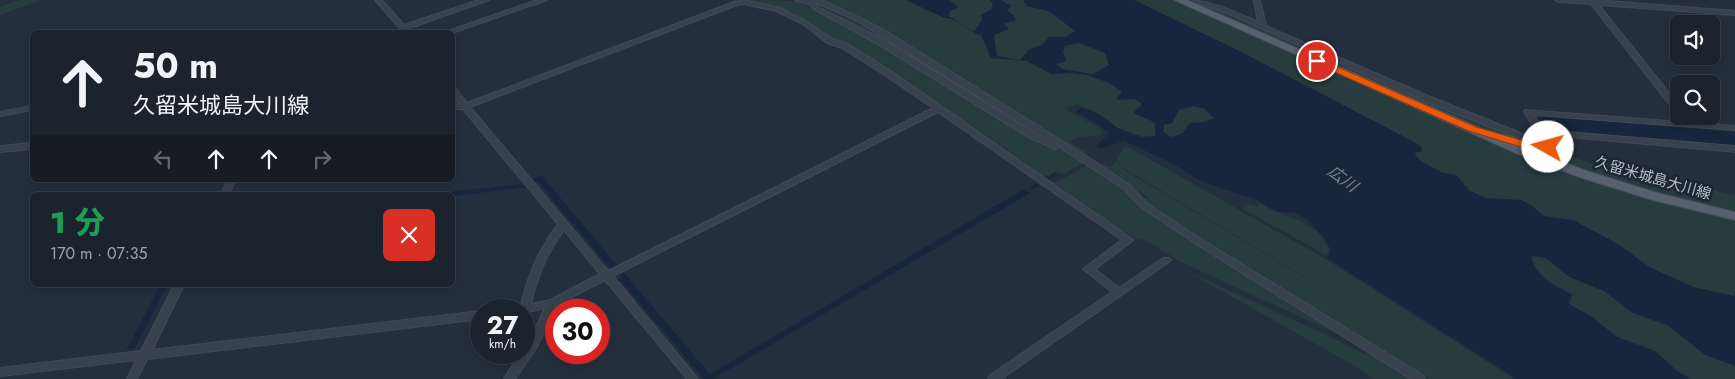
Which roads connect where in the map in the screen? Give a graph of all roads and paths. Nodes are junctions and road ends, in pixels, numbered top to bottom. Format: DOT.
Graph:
graph roads {
  1 [pos="378,0"];
  2 [pos="486,0"];
  3 [pos="544,0"];
  4 [pos="725,0"];
  5 [pos="798,0"];
  6 [pos="1178,0"];
  7 [pos="1189,0"];
  8 [pos="1257,0"];
  9 [pos="1558,0"];
  10 [pos="811,1"];
  11 [pos="1592,1"];
  12 [pos="741,2"];
  13 [pos="1735,13"];
  14 [pos="1263,27"];
  15 [pos="404,30"];
  16 [pos="455,30"];
  17 [pos="455,93"];
  18 [pos="1670,100"];
  19 [pos="466,106"];
  20 [pos="455,107"];
  21 [pos="30,108"];
  22 [pos="938,109"];
  23 [pos="0,114"];
  24 [pos="1670,123"];
  25 [pos="1700,125"];
  26 [pos="1735,128"];
  27 [pos="1473,129"];
  28 [pos="1542,132"];
  29 [pos="30,146"];
  30 [pos="1548,147"];
  31 [pos="0,149"];
  32 [pos="1735,150"];
  33 [pos="1735,216"];
  34 [pos="564,223"];
  35 [pos="1166,260"];
  36 [pos="608,276"];
  37 [pos="178,287"];
  38 [pos="1118,293"];
  39 [pos="527,299"];
  40 [pos="560,299"];
  41 [pos="470,316"];
  42 [pos="545,318"];
  43 [pos="145,354"];
  44 [pos="0,372"];
  45 [pos="132,379"];
  46 [pos="509,379"];
  47 [pos="693,379"];
  48 [pos="993,379"];
  49 [pos="1420,379"];
  1 -- 15 [label="street"];
  2 -- 15 [label="street"];
  3 -- 16 [label="street"];
  4 -- 12 [label="street"];
  5 -- 10 [label="street"];
  6 -- 27 [label="main road, 久留米城島大川線"];
  7 -- 14 [label="street"];
  8 -- 14 [label="street"];
  9 -- 11 [label="street"];
  10 -- 49 [label="street"];
  11 -- 13 [label="street"];
  11 -- 18 [label="street"];
  12 -- 19 [label="street"];
  12 -- 22 [label="street"];
  14 -- 30 [label="street"];
  17 -- 19 [label="street"];
  19 -- 20 [label="street"];
  19 -- 34 [label="street"];
  21 -- 23 [label="street"];
  22 -- 36 [label="street"];
  22 -- 38 [label="street"];
  24 -- 28 [label="street"];
  25 -- 26 [label="street"];
  27 -- 30 [label="street"];
  27 -- 33 [label="main road, 久留米城島大川線"];
  28 -- 30 [label="street"];
  28 -- 32 [label="street"];
  29 -- 31 [label="street"];
  34 -- 36 [label="street"];
  34 -- 39 [label="street"];
  35 -- 38 [label="street"];
  36 -- 40 [label="street"];
  36 -- 47 [label="street"];
  37 -- 43 [label="street"];
  38 -- 48 [label="street"];
  41 -- 43 [label="street"];
  42 -- 46 [label="street"];
  43 -- 44 [label="street"];
  43 -- 45 [label="street"];
}
